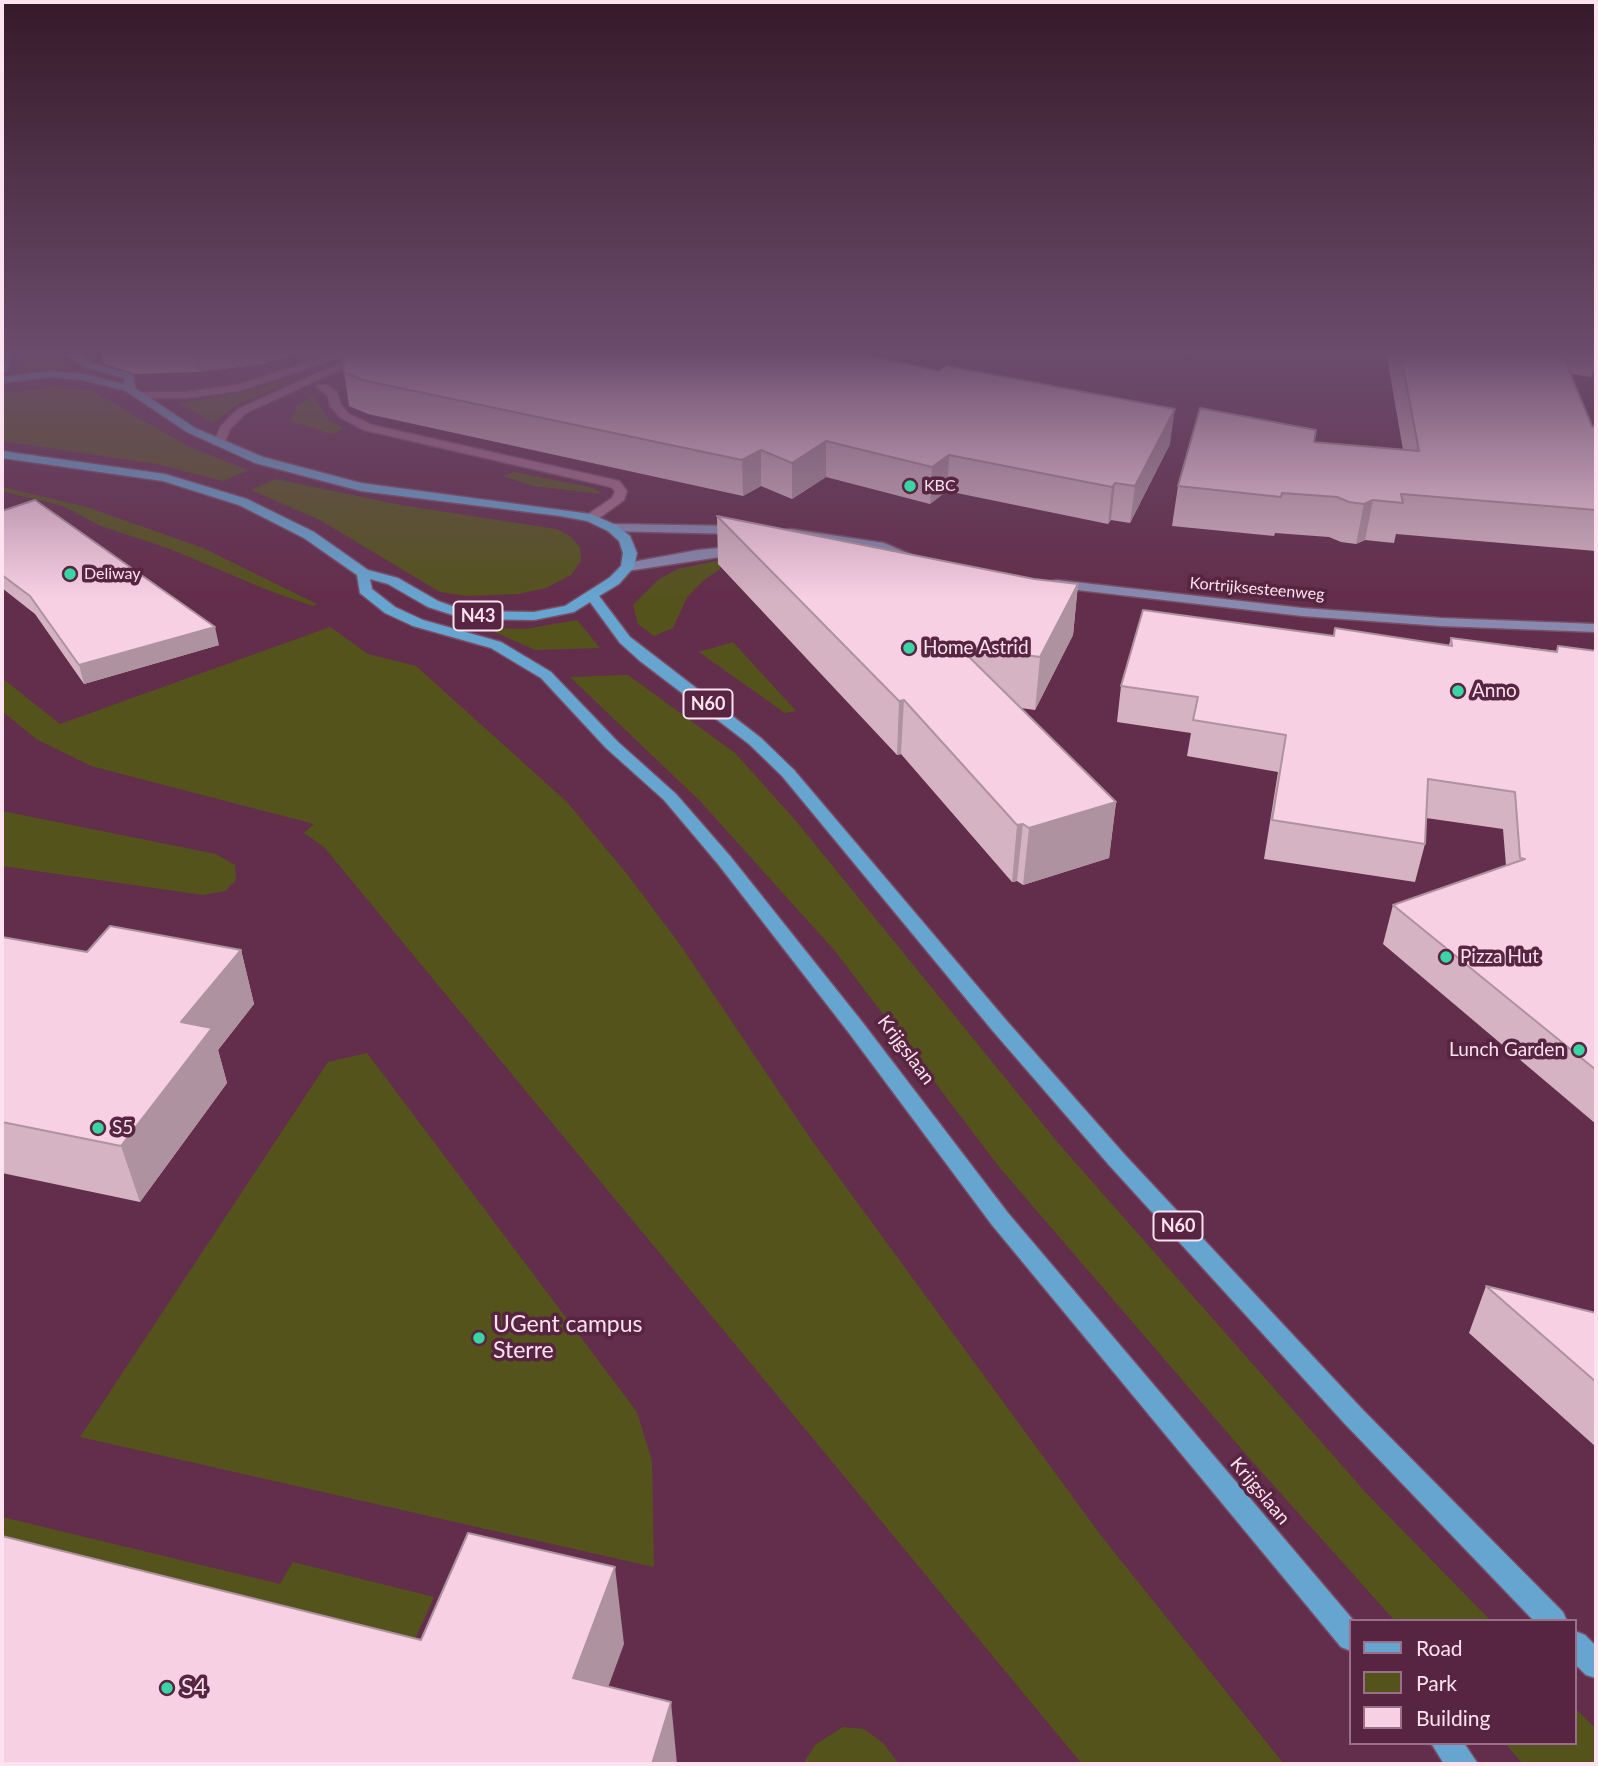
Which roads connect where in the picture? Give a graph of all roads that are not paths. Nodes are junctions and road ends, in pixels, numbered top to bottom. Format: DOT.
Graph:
graph roads {
  1 [pos="201,433"];
  2 [pos="223,433"];
  3 [pos="392,433"];
  4 [pos="219,444"];
  5 [pos="2,454"];
  6 [pos="590,518"];
  7 [pos="612,528"];
  8 [pos="753,531"];
  9 [pos="777,532"];
  10 [pos="751,550"];
  11 [pos="867,559"];
  12 [pos="627,567"];
  13 [pos="363,573"];
  14 [pos="1040,582"];
  15 [pos="592,596"];
  16 [pos="1596,628"];
  17 [pos="1551,1619"];
  18 [pos="1350,1637"];
  19 [pos="1577,1646"];
  20 [pos="1596,1665"];
  21 [pos="1446,1745"];
  22 [pos="1464,1764"];
  1 -- 4 [label="main road"];
  2 -- 4 [label="street"];
  3 -- 6 [label="street"];
  4 -- 6 [label="main road"];
  5 -- 13 [label="main road, N43"];
  6 -- 7 [label="main road"];
  7 -- 8 [label="main road"];
  7 -- 12 [label="main road"];
  9 -- 11 [label="main road"];
  10 -- 12 [label="main road"];
  12 -- 15 [label="main road, N43"];
  13 -- 15 [label="main road, N43"];
  13 -- 18 [label="main road, Krijgslaan"];
  14 -- 16 [label="main road, Kortrijksesteenweg"];
  15 -- 17 [label="main road, N60"];
  19 -- 20 [label="main road"];
  21 -- 22 [label="main road"];
}
